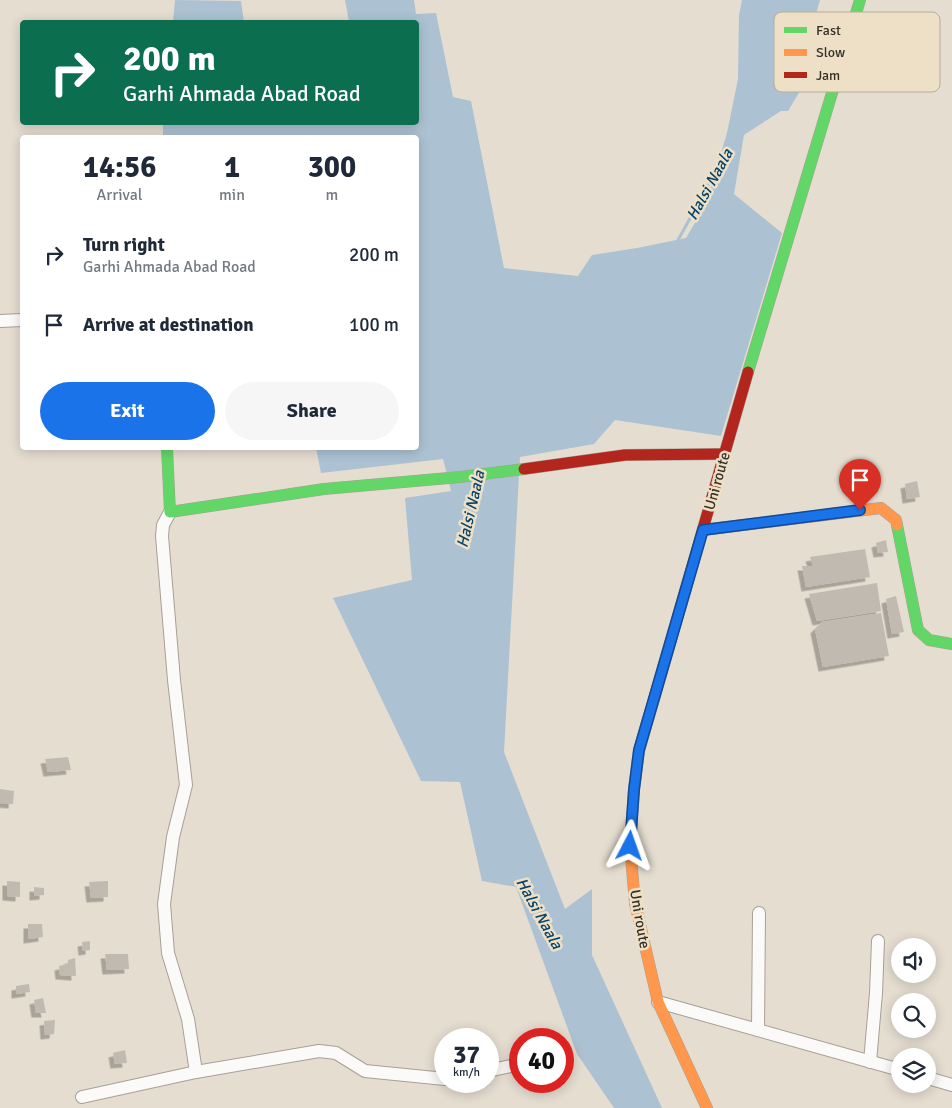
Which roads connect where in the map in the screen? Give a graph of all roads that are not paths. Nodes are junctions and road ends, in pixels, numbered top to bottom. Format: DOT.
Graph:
graph roads {
  1 [pos="860,0"];
  2 [pos="856,12"];
  3 [pos="832,92"];
  4 [pos="20,320"];
  5 [pos="0,321"];
  6 [pos="167,450"];
  7 [pos="725,454"];
  8 [pos="170,512"];
  9 [pos="703,530"];
  10 [pos="952,644"];
  11 [pos="759,914"];
  12 [pos="878,941"];
  13 [pos="658,1002"];
  14 [pos="758,1030"];
  15 [pos="870,1062"];
  16 [pos="891,1068"];
  17 [pos="196,1072"];
  18 [pos="434,1078"];
  19 [pos="936,1080"];
  20 [pos="952,1085"];
  21 [pos="82,1097"];
  22 [pos="708,1108"];
  1 -- 2 [label="street, Uni route"];
  3 -- 7 [label="street, Uni route"];
  4 -- 5 [label="street"];
  6 -- 8 [label="street"];
  7 -- 8 [label="street"];
  7 -- 9 [label="street, Uni route"];
  8 -- 17 [label="street"];
  9 -- 10 [label="street"];
  9 -- 13 [label="street, Uni route"];
  11 -- 14 [label="street"];
  12 -- 15 [label="street"];
  13 -- 14 [label="street"];
  13 -- 22 [label="street, Uni route"];
  14 -- 15 [label="street"];
  15 -- 16 [label="street"];
  17 -- 18 [label="street"];
  17 -- 21 [label="street"];
  19 -- 20 [label="street"];
}
